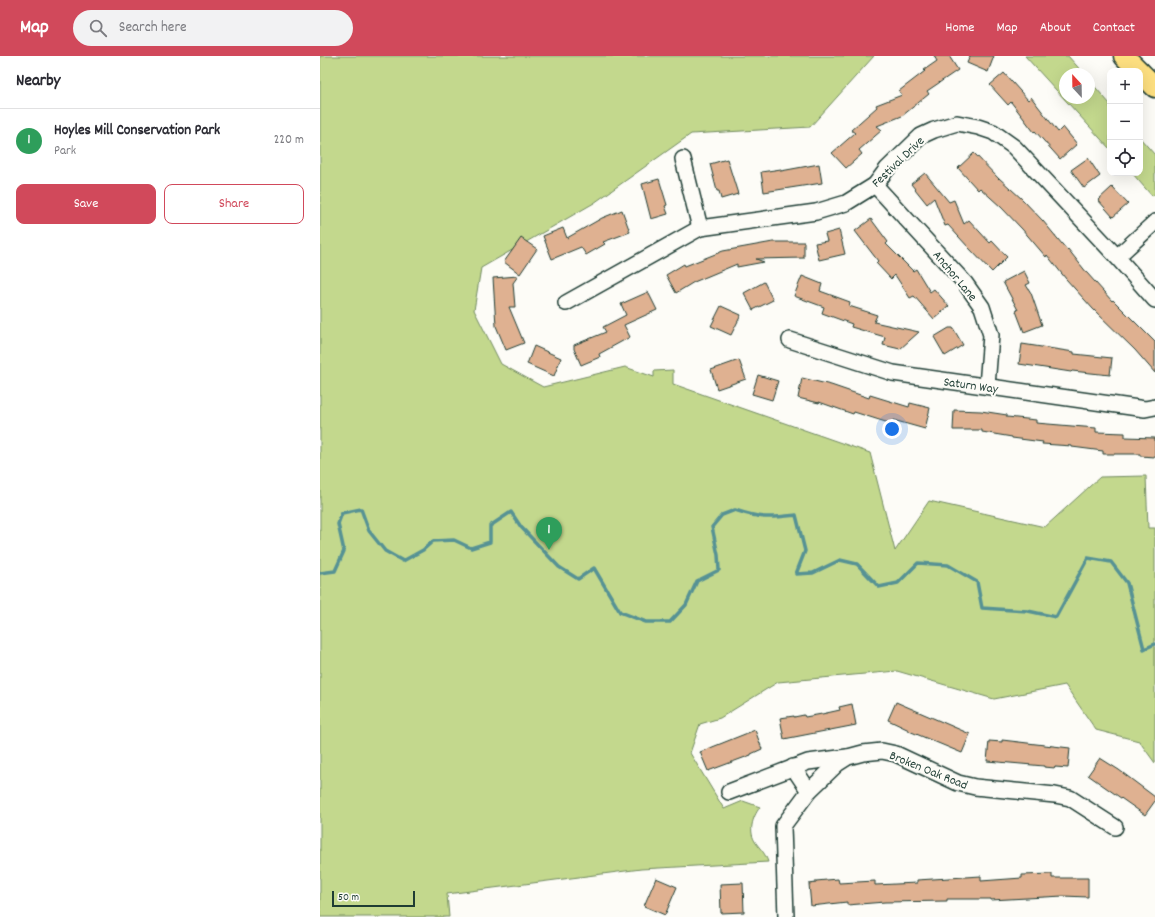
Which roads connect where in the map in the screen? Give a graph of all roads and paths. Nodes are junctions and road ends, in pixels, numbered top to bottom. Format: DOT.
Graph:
graph roads {
  1 [pos="1124,56"];
  2 [pos="1136,68"];
  3 [pos="1143,75"];
  4 [pos="1155,87"];
  5 [pos="683,159"];
  6 [pos="875,184"];
  7 [pos="1155,222"];
  8 [pos="700,228"];
  9 [pos="1117,257"];
  10 [pos="1155,300"];
  11 [pos="566,303"];
  12 [pos="790,340"];
  13 [pos="986,386"];
  14 [pos="1155,407"];
  15 [pos="848,757"];
  16 [pos="793,768"];
  17 [pos="809,791"];
  18 [pos="729,792"];
  19 [pos="1115,827"];
  20 [pos="786,917"];
  1 -- 2 [label="main road"];
  3 -- 4 [label="main road"];
  5 -- 8 [label="street"];
  6 -- 8 [label="street, Festival Drive"];
  6 -- 9 [label="street, Festival Drive"];
  6 -- 13 [label="street, Anchor Lane"];
  7 -- 9 [label="street"];
  8 -- 11 [label="street, Festival Drive"];
  9 -- 10 [label="street, Festival Drive"];
  12 -- 13 [label="street, Saturn Way"];
  13 -- 14 [label="street, Saturn Way"];
  15 -- 16 [label="street"];
  15 -- 17 [label="street, Broken Oak Road"];
  15 -- 19 [label="street, Broken Oak Road"];
  16 -- 17 [label="street"];
  16 -- 18 [label="street"];
  17 -- 20 [label="street, Broken Oak Road"];
}
